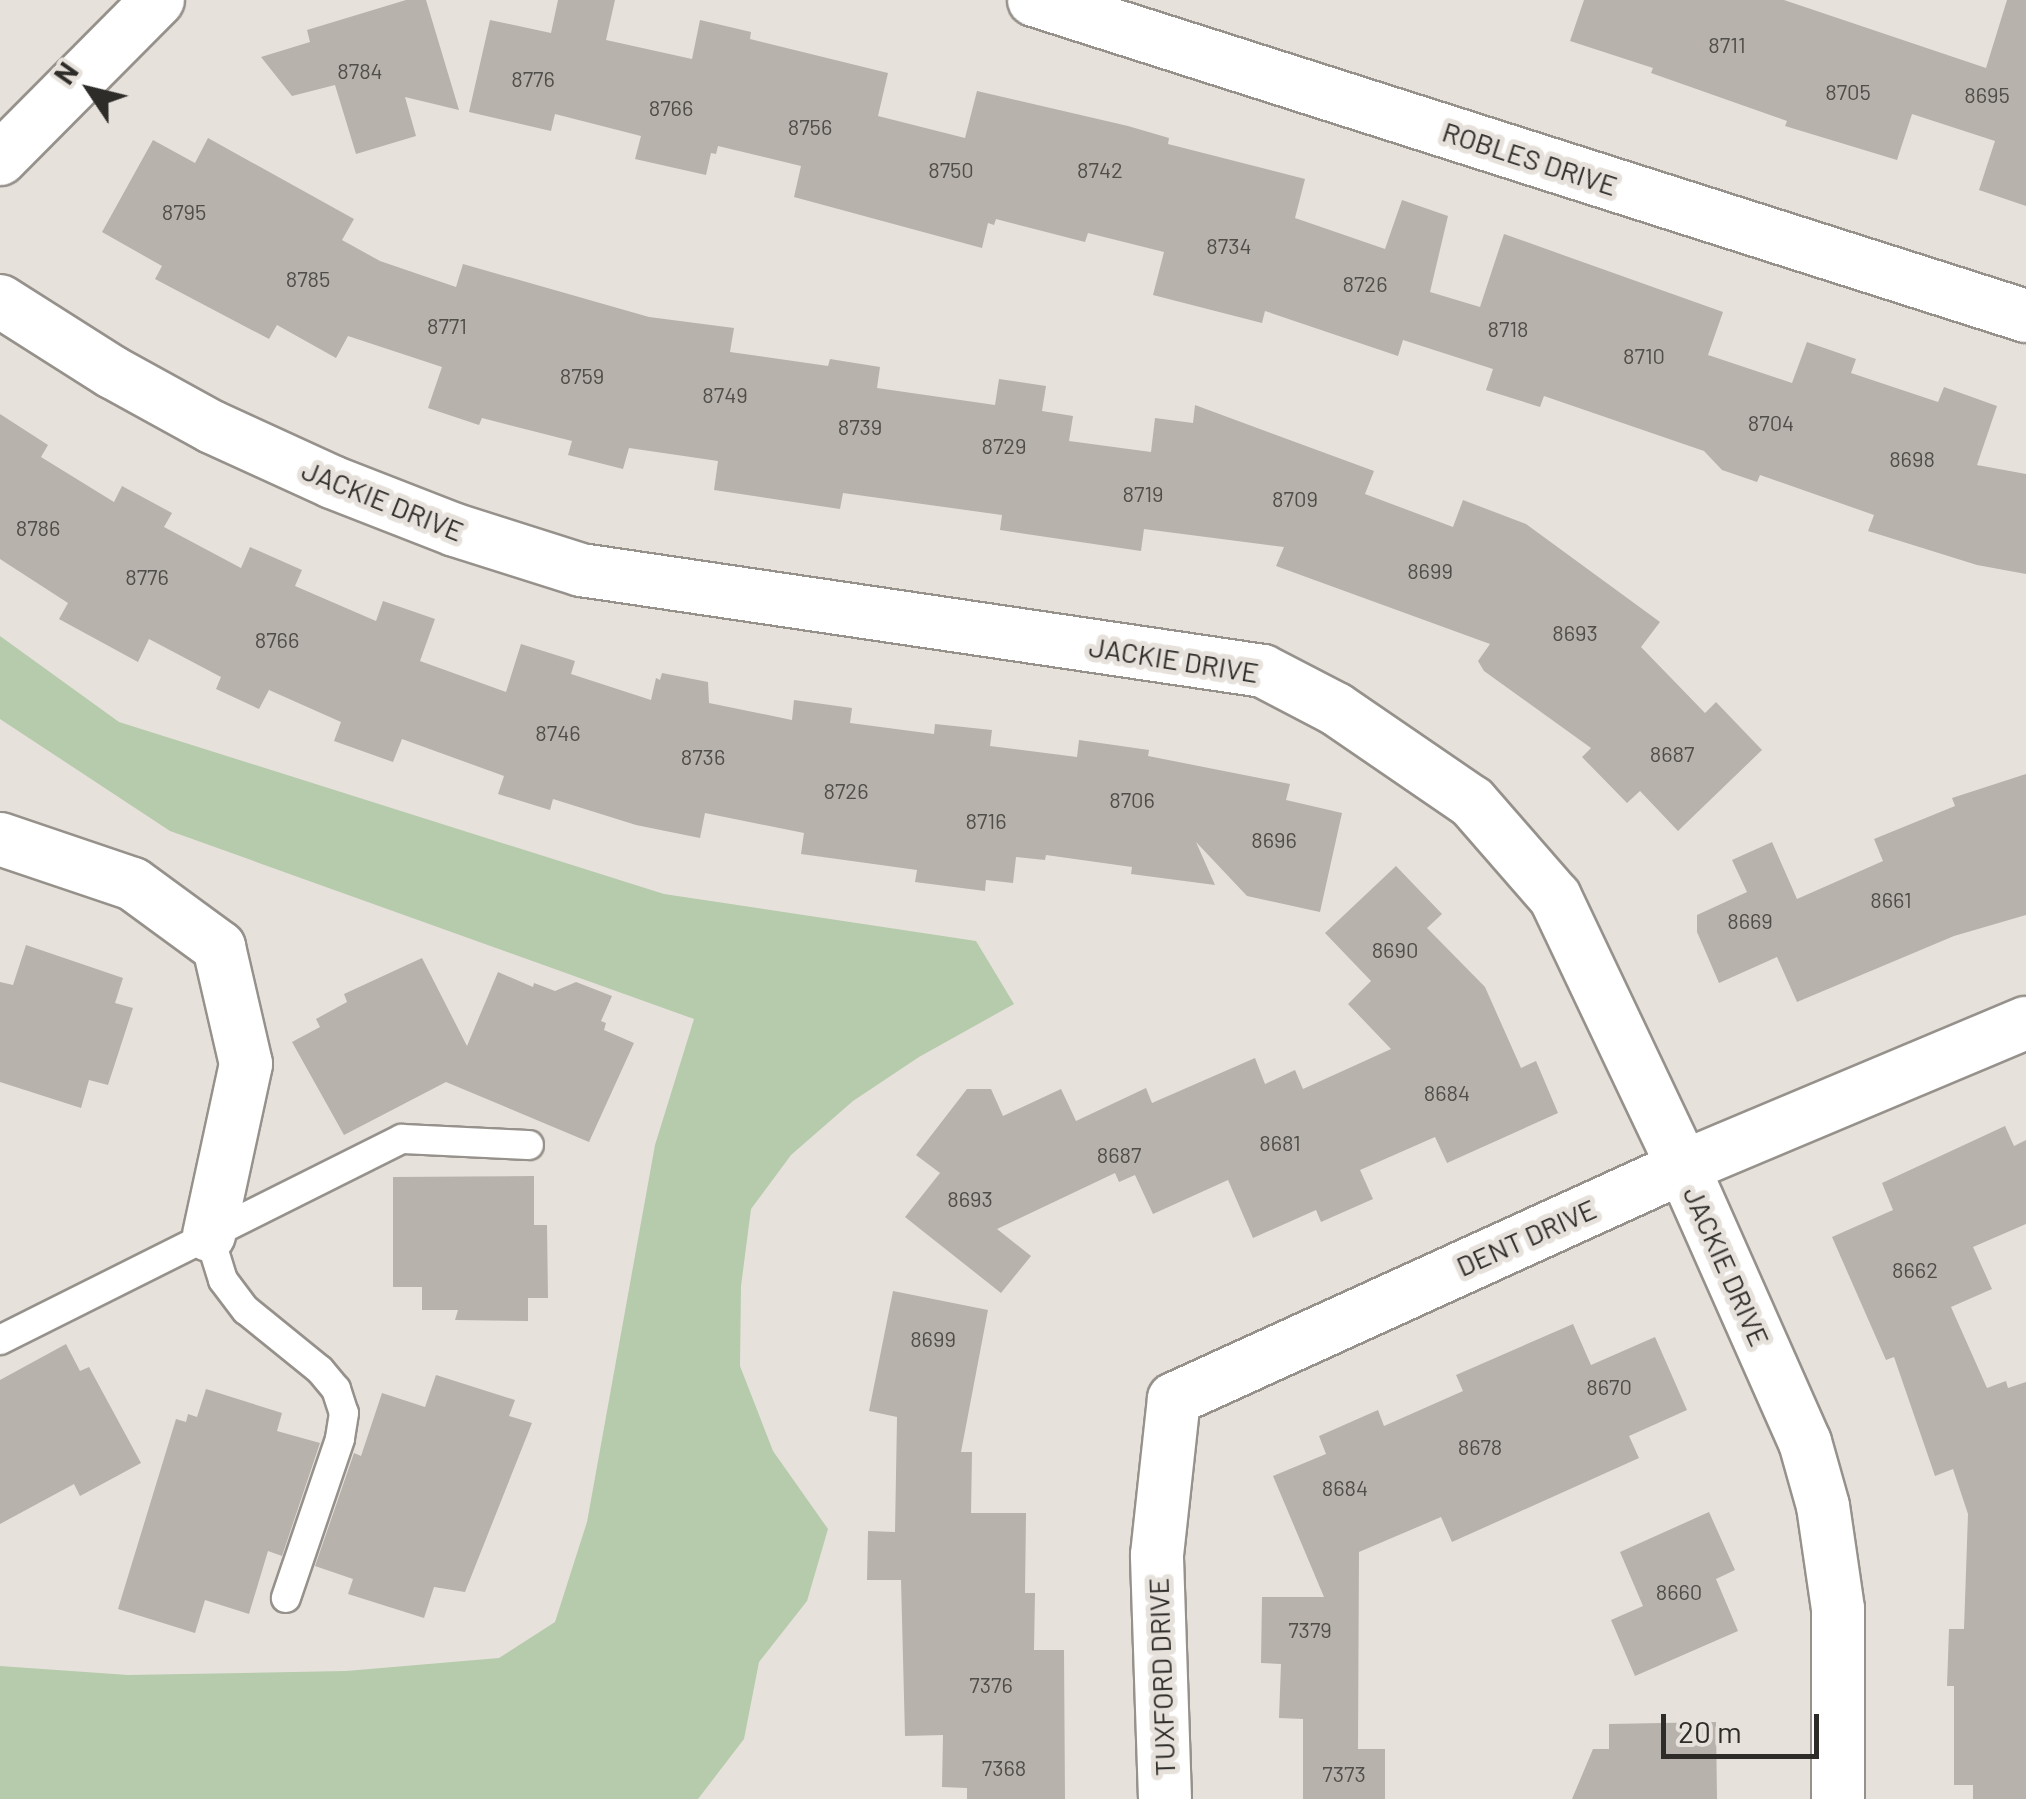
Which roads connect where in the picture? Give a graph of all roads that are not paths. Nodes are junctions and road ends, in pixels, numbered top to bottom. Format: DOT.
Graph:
graph roads {
  1 [pos="158,0"];
  2 [pos="1034,0"];
  3 [pos="0,160"];
  4 [pos="0,301"];
  5 [pos="2026,316"];
  6 [pos="0,839"];
  7 [pos="2026,1023"];
  8 [pos="529,1145"];
  9 [pos="1683,1167"];
  10 [pos="209,1235"];
  11 [pos="0,1340"];
  12 [pos="1157,1555"];
  13 [pos="286,1598"];
  14 [pos="1164,1799"];
  15 [pos="1838,1799"];
  1 -- 3 [label="street"];
  2 -- 5 [label="street, ROBLES DRIVE"];
  4 -- 9 [label="street, JACKIE DRIVE"];
  6 -- 10 [label="street"];
  7 -- 9 [label="street, DENT DRIVE"];
  8 -- 10 [label="lane"];
  9 -- 12 [label="street, DENT DRIVE"];
  9 -- 15 [label="street, JACKIE DRIVE"];
  10 -- 11 [label="lane"];
  10 -- 13 [label="lane"];
  12 -- 14 [label="street, TUXFORD DRIVE"];
}
